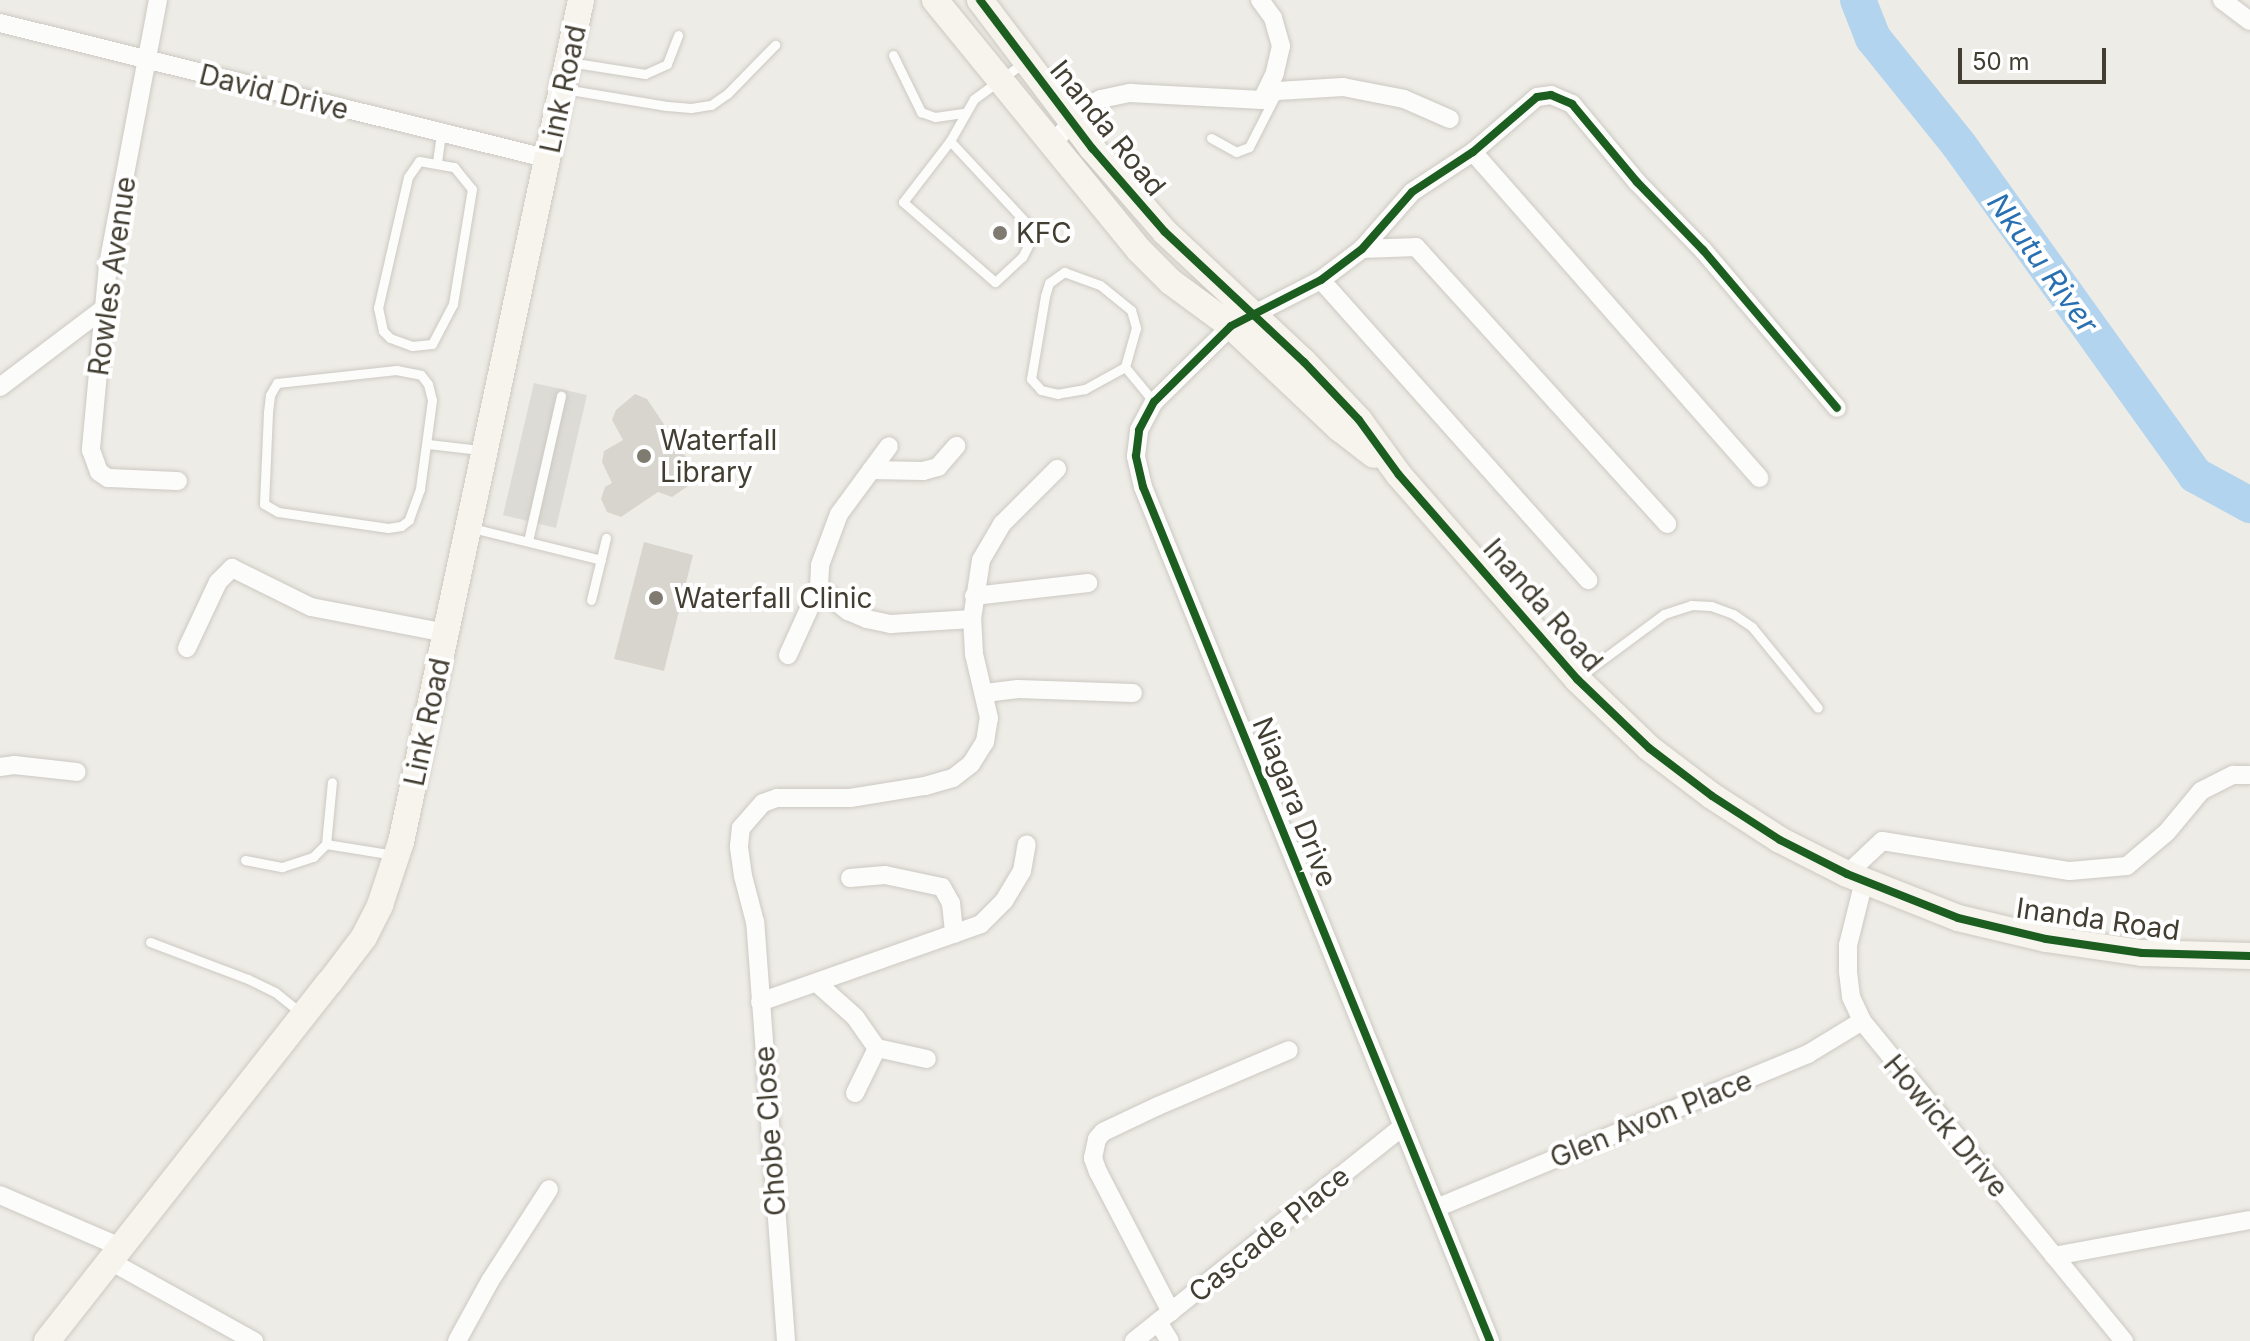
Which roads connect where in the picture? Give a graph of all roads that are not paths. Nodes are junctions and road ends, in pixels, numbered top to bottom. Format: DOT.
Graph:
graph roads {
  1 [pos="158,0"];
  2 [pos="581,0"];
  3 [pos="935,0"];
  4 [pos="980,0"];
  5 [pos="1260,0"];
  6 [pos="2222,0"];
  7 [pos="2250,21"];
  8 [pos="0,23"];
  9 [pos="678,35"];
  10 [pos="775,45"];
  11 [pos="893,55"];
  12 [pos="146,60"];
  13 [pos="1025,61"];
  14 [pos="569,62"];
  15 [pos="999,81"];
  16 [pos="563,89"];
  17 [pos="1270,96"];
  18 [pos="965,113"];
  19 [pos="1450,119"];
  20 [pos="1073,123"];
  21 [pos="441,133"];
  22 [pos="1211,138"];
  23 [pos="950,141"];
  24 [pos="1051,145"];
  25 [pos="1473,152"];
  26 [pos="549,159"];
  27 [pos="437,162"];
  28 [pos="1362,249"];
  29 [pos="1321,280"];
  30 [pos="103,309"];
  31 [pos="1242,320"];
  32 [pos="1125,367"];
  33 [pos="0,387"];
  34 [pos="561,396"];
  35 [pos="1154,402"];
  36 [pos="1837,408"];
  37 [pos="428,444"];
  38 [pos="889,446"];
  39 [pos="956,446"];
  40 [pos="485,451"];
  41 [pos="1057,469"];
  42 [pos="871,470"];
  43 [pos="1759,478"];
  44 [pos="178,481"];
  45 [pos="1667,524"];
  46 [pos="468,527"];
  47 [pos="606,538"];
  48 [pos="528,541"];
  49 [pos="601,560"];
  50 [pos="1588,580"];
  51 [pos="1088,583"];
  52 [pos="819,587"];
  53 [pos="974,596"];
  54 [pos="591,600"];
  55 [pos="972,619"];
  56 [pos="446,633"];
  57 [pos="187,648"];
  58 [pos="788,655"];
  59 [pos="1577,679"];
  60 [pos="985,693"];
  61 [pos="1133,693"];
  62 [pos="1818,708"];
  63 [pos="0,767"];
  64 [pos="77,772"];
  65 [pos="2250,775"];
  66 [pos="332,782"];
  67 [pos="326,844"];
  68 [pos="1027,844"];
  69 [pos="397,855"];
  70 [pos="245,860"];
  71 [pos="850,878"];
  72 [pos="1855,878"];
  73 [pos="954,934"];
  74 [pos="150,942"];
  75 [pos="2250,956"];
  76 [pos="817,983"];
  77 [pos="760,1002"];
  78 [pos="304,1015"];
  79 [pos="1862,1021"];
  80 [pos="877,1048"];
  81 [pos="1289,1050"];
  82 [pos="927,1059"];
  83 [pos="855,1093"];
  84 [pos="1403,1126"];
  85 [pos="549,1189"];
  86 [pos="0,1195"];
  87 [pos="1436,1208"];
  88 [pos="2250,1220"];
  89 [pos="115,1254"];
  90 [pos="2054,1256"];
  91 [pos="1165,1317"];
  92 [pos="47,1341"];
  93 [pos="254,1341"];
  94 [pos="457,1341"];
  95 [pos="786,1341"];
  96 [pos="1134,1341"];
  97 [pos="1170,1341"];
  98 [pos="1490,1341"];
  99 [pos="2124,1341"];
  1 -- 12 [label="street, Rowles Avenue"];
  2 -- 14 [label="street, Link Road"];
  3 -- 15 [label="street, Inanda Road"];
  4 -- 13 [label="street, Inanda Road"];
  5 -- 17 [label="street"];
  6 -- 7 [label="street"];
  8 -- 12 [label="street, David Drive"];
  9 -- 14 [label="lane"];
  10 -- 16 [label="lane"];
  11 -- 18 [label="lane"];
  12 -- 21 [label="street, David Drive"];
  12 -- 30 [label="street, Rowles Avenue"];
  13 -- 15 [label="lane"];
  13 -- 20 [label="street, Inanda Road"];
  14 -- 16 [label="street, Link Road"];
  15 -- 18 [label="lane"];
  15 -- 24 [label="street, Inanda Road"];
  16 -- 26 [label="street, Link Road"];
  17 -- 19 [label="street"];
  17 -- 20 [label="street"];
  17 -- 22 [label="lane"];
  18 -- 23 [label="lane"];
  20 -- 24 [label="street"];
  20 -- 31 [label="street, Inanda Road"];
  21 -- 26 [label="street, David Drive"];
  21 -- 27 [label="lane"];
  23 -- 23 [label="lane"];
  24 -- 31 [label="street, Inanda Road"];
  25 -- 28 [label="street, Niagara Drive"];
  25 -- 36 [label="street, Niagara Drive"];
  25 -- 43 [label="street"];
  26 -- 40 [label="street, Link Road"];
  27 -- 27 [label="lane"];
  28 -- 29 [label="street, Niagara Drive"];
  28 -- 45 [label="street"];
  29 -- 31 [label="street, Niagara Drive"];
  29 -- 50 [label="street"];
  30 -- 33 [label="street"];
  30 -- 44 [label="street, Rowles Avenue"];
  31 -- 35 [label="street, Niagara Drive"];
  31 -- 59 [label="street, Inanda Road"];
  32 -- 32 [label="lane"];
  32 -- 35 [label="lane"];
  34 -- 48 [label="lane"];
  35 -- 84 [label="street, Niagara Drive"];
  37 -- 37 [label="lane"];
  37 -- 40 [label="lane"];
  38 -- 42 [label="street"];
  39 -- 42 [label="street"];
  40 -- 46 [label="street, Link Road"];
  41 -- 53 [label="street, Chobe Close"];
  42 -- 52 [label="street"];
  46 -- 48 [label="lane"];
  46 -- 56 [label="street, Link Road"];
  47 -- 49 [label="lane"];
  48 -- 49 [label="lane"];
  49 -- 54 [label="lane"];
  51 -- 53 [label="street"];
  52 -- 55 [label="street"];
  52 -- 58 [label="street"];
  53 -- 55 [label="street, Chobe Close"];
  55 -- 60 [label="street, Chobe Close"];
  56 -- 57 [label="street"];
  56 -- 69 [label="street, Link Road"];
  59 -- 62 [label="lane"];
  59 -- 72 [label="street, Inanda Road"];
  60 -- 61 [label="street"];
  60 -- 77 [label="street, Chobe Close"];
  63 -- 64 [label="street"];
  65 -- 72 [label="street"];
  66 -- 67 [label="lane"];
  67 -- 69 [label="lane"];
  67 -- 70 [label="lane"];
  68 -- 73 [label="street"];
  69 -- 78 [label="street, Link Road"];
  71 -- 73 [label="street"];
  72 -- 75 [label="street, Inanda Road"];
  72 -- 79 [label="street, Howick Drive"];
  73 -- 76 [label="street"];
  74 -- 78 [label="lane"];
  76 -- 77 [label="street"];
  76 -- 80 [label="street"];
  77 -- 95 [label="street, Chobe Close"];
  78 -- 89 [label="street, Link Road"];
  79 -- 87 [label="street, Glen Avon Place"];
  79 -- 90 [label="street, Howick Drive"];
  80 -- 82 [label="street"];
  80 -- 83 [label="street"];
  81 -- 91 [label="street"];
  84 -- 87 [label="street, Niagara Drive"];
  84 -- 91 [label="street, Cascade Place"];
  85 -- 94 [label="street"];
  86 -- 89 [label="street"];
  87 -- 98 [label="street, Niagara Drive"];
  88 -- 90 [label="street"];
  89 -- 92 [label="street, Link Road"];
  89 -- 93 [label="street"];
  90 -- 99 [label="street, Howick Drive"];
  91 -- 96 [label="street, Cascade Place"];
  91 -- 97 [label="street"];
}
